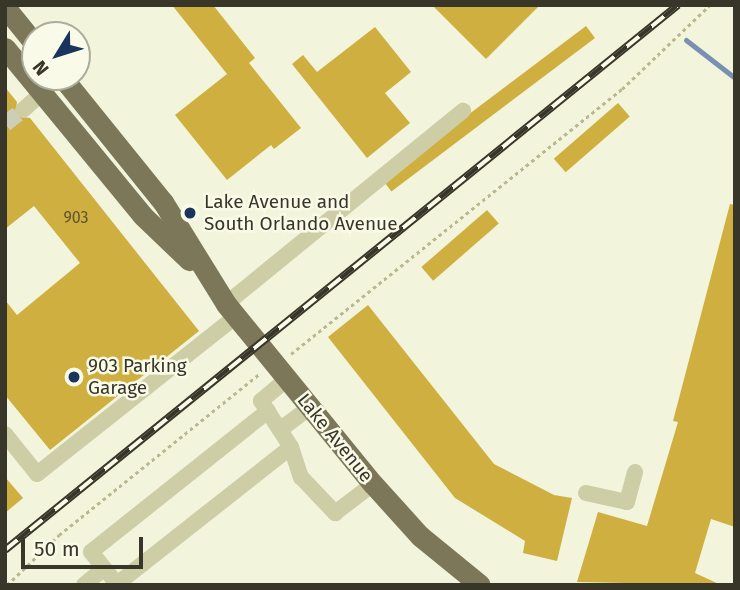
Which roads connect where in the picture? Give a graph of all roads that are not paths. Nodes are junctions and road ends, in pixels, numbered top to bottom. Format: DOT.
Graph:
graph roads {
  1 [pos="5,7"];
  2 [pos="21,27"];
  3 [pos="5,48"];
  4 [pos="73,91"];
  5 [pos="43,93"];
  6 [pos="23,110"];
  7 [pos="463,111"];
  8 [pos="206,275"];
  9 [pos="231,310"];
  10 [pos="281,371"];
  11 [pos="264,406"];
  12 [pos="310,407"];
  13 [pos="281,429"];
  14 [pos="5,435"];
  15 [pos="291,447"];
  16 [pos="635,472"];
  17 [pos="373,484"];
  18 [pos="586,493"];
  19 [pos="104,568"];
  20 [pos="85,585"];
  21 [pos="480,585"];
  1 -- 2 [label="main road"];
  3 -- 5 [label="main road, Lake Avenue"];
  4 -- 8 [label="main road, Lake Avenue"];
  5 -- 6 [label="street"];
  5 -- 8 [label="main road, Lake Avenue"];
  7 -- 9 [label="street"];
  8 -- 9 [label="main road, Lake Avenue"];
  9 -- 10 [label="main road, Lake Avenue"];
  9 -- 14 [label="street"];
  10 -- 11 [label="street"];
  10 -- 12 [label="main road, Lake Avenue"];
  11 -- 13 [label="street"];
  11 -- 19 [label="street"];
  12 -- 13 [label="street"];
  12 -- 17 [label="main road, Lake Avenue"];
  13 -- 15 [label="street"];
  15 -- 17 [label="street"];
  15 -- 19 [label="street"];
  16 -- 18 [label="street"];
  17 -- 21 [label="main road, Lake Avenue"];
  19 -- 20 [label="street"];
}
